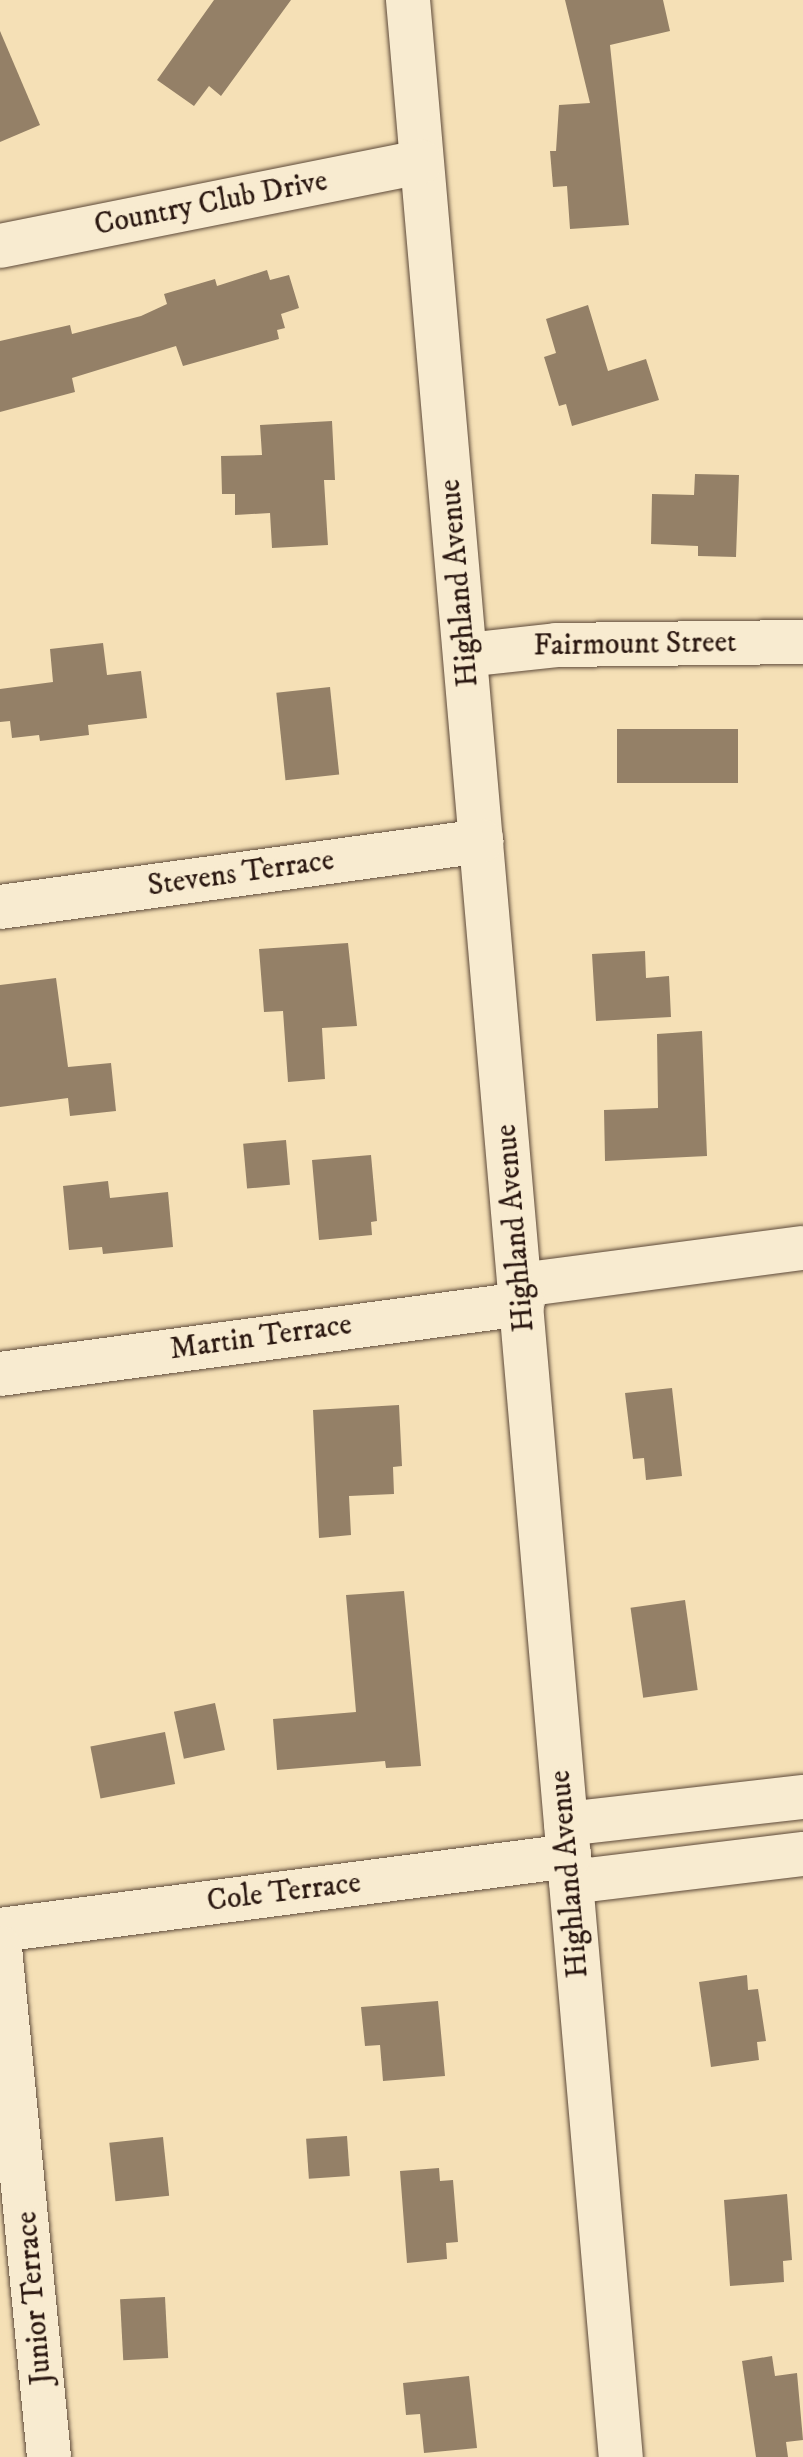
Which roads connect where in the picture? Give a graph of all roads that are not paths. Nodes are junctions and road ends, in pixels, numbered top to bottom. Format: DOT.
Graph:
graph roads {
  1 [pos="408,0"];
  2 [pos="421,162"];
  3 [pos="0,246"];
  4 [pos="803,642"];
  5 [pos="466,655"];
  6 [pos="482,841"];
  7 [pos="0,907"];
  8 [pos="803,1248"];
  9 [pos="521,1294"];
  10 [pos="0,1374"];
  11 [pos="803,1797"];
  12 [pos="569,1854"];
  13 [pos="803,1854"];
  14 [pos="0,1930"];
  15 [pos="0,1948"];
  16 [pos="49,2457"];
  17 [pos="621,2457"];
  1 -- 2 [label="street, Highland Avenue"];
  2 -- 3 [label="street, Country Club Drive"];
  2 -- 5 [label="street, Highland Avenue"];
  4 -- 5 [label="street, Fairmount Street"];
  5 -- 6 [label="street, Highland Avenue"];
  6 -- 7 [label="street, Stevens Terrace"];
  6 -- 9 [label="street, Highland Avenue"];
  8 -- 9 [label="street, Martin Terrace"];
  9 -- 10 [label="street, Martin Terrace"];
  9 -- 12 [label="street, Highland Avenue"];
  11 -- 12 [label="street, Cole Terrace"];
  12 -- 13 [label="street, Cole Terrace"];
  12 -- 14 [label="street, Cole Terrace"];
  12 -- 17 [label="street, Highland Avenue"];
  15 -- 16 [label="street, Junior Terrace"];
}
